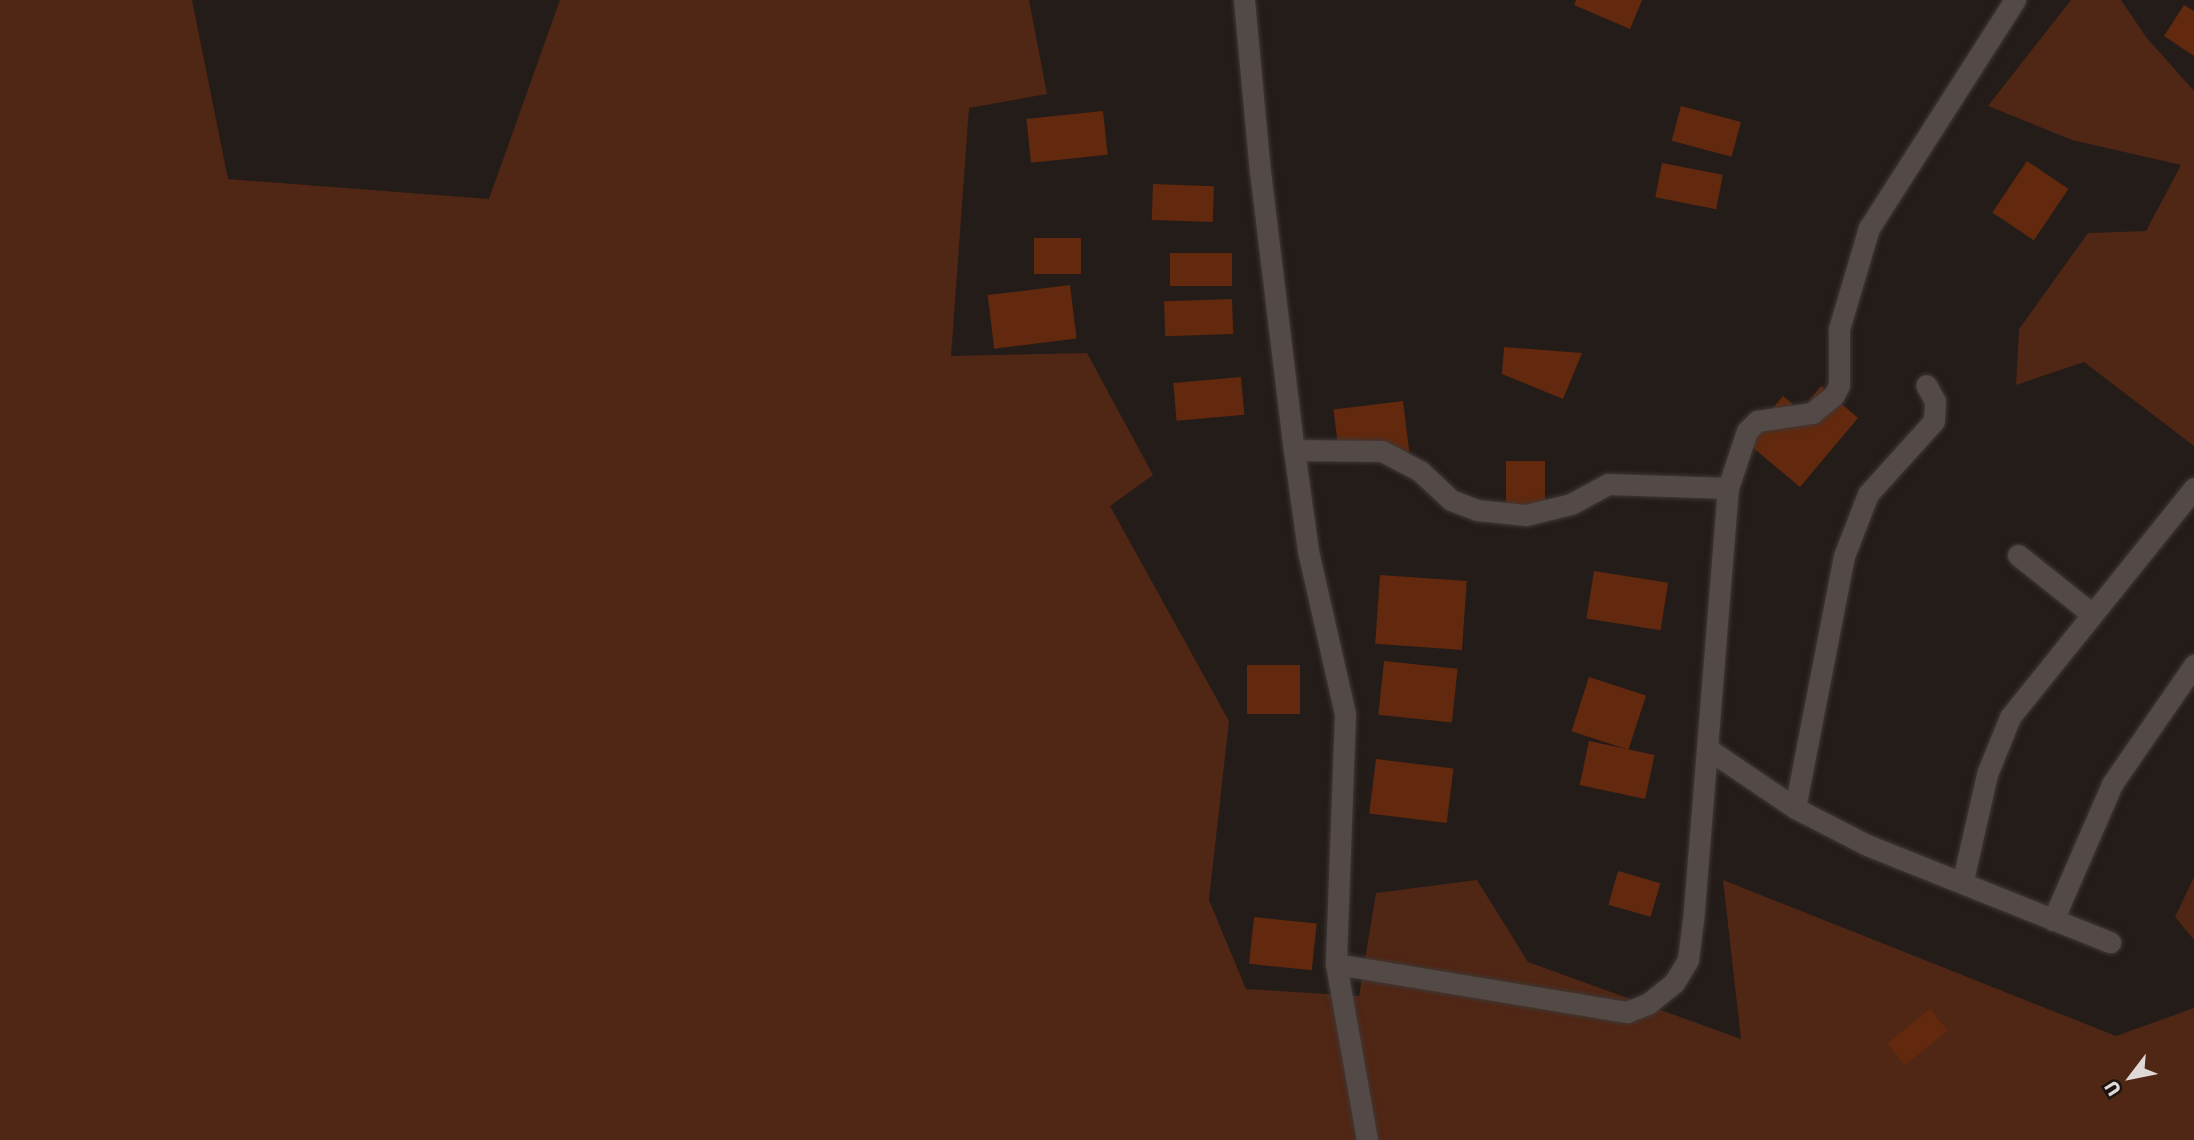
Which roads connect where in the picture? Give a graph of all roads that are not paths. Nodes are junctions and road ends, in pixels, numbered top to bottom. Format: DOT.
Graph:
graph roads {
  1 [pos="1244,0"];
  2 [pos="2015,0"];
  3 [pos="1926,385"];
  4 [pos="1294,450"];
  5 [pos="1728,488"];
  6 [pos="2194,488"];
  7 [pos="2018,555"];
  8 [pos="2092,614"];
  9 [pos="2194,665"];
  10 [pos="1709,749"];
  11 [pos="1795,808"];
  12 [pos="1963,880"];
  13 [pos="2053,920"];
  14 [pos="2110,942"];
  15 [pos="1336,964"];
  16 [pos="1367,1140"];
  1 -- 4 [label="street"];
  2 -- 5 [label="street"];
  3 -- 11 [label="street"];
  4 -- 5 [label="street"];
  4 -- 15 [label="street"];
  5 -- 10 [label="street"];
  6 -- 8 [label="street"];
  7 -- 8 [label="street"];
  8 -- 12 [label="street"];
  9 -- 13 [label="street"];
  10 -- 11 [label="street"];
  10 -- 15 [label="street"];
  11 -- 12 [label="street"];
  12 -- 13 [label="street"];
  13 -- 14 [label="street"];
  15 -- 16 [label="street"];
}
